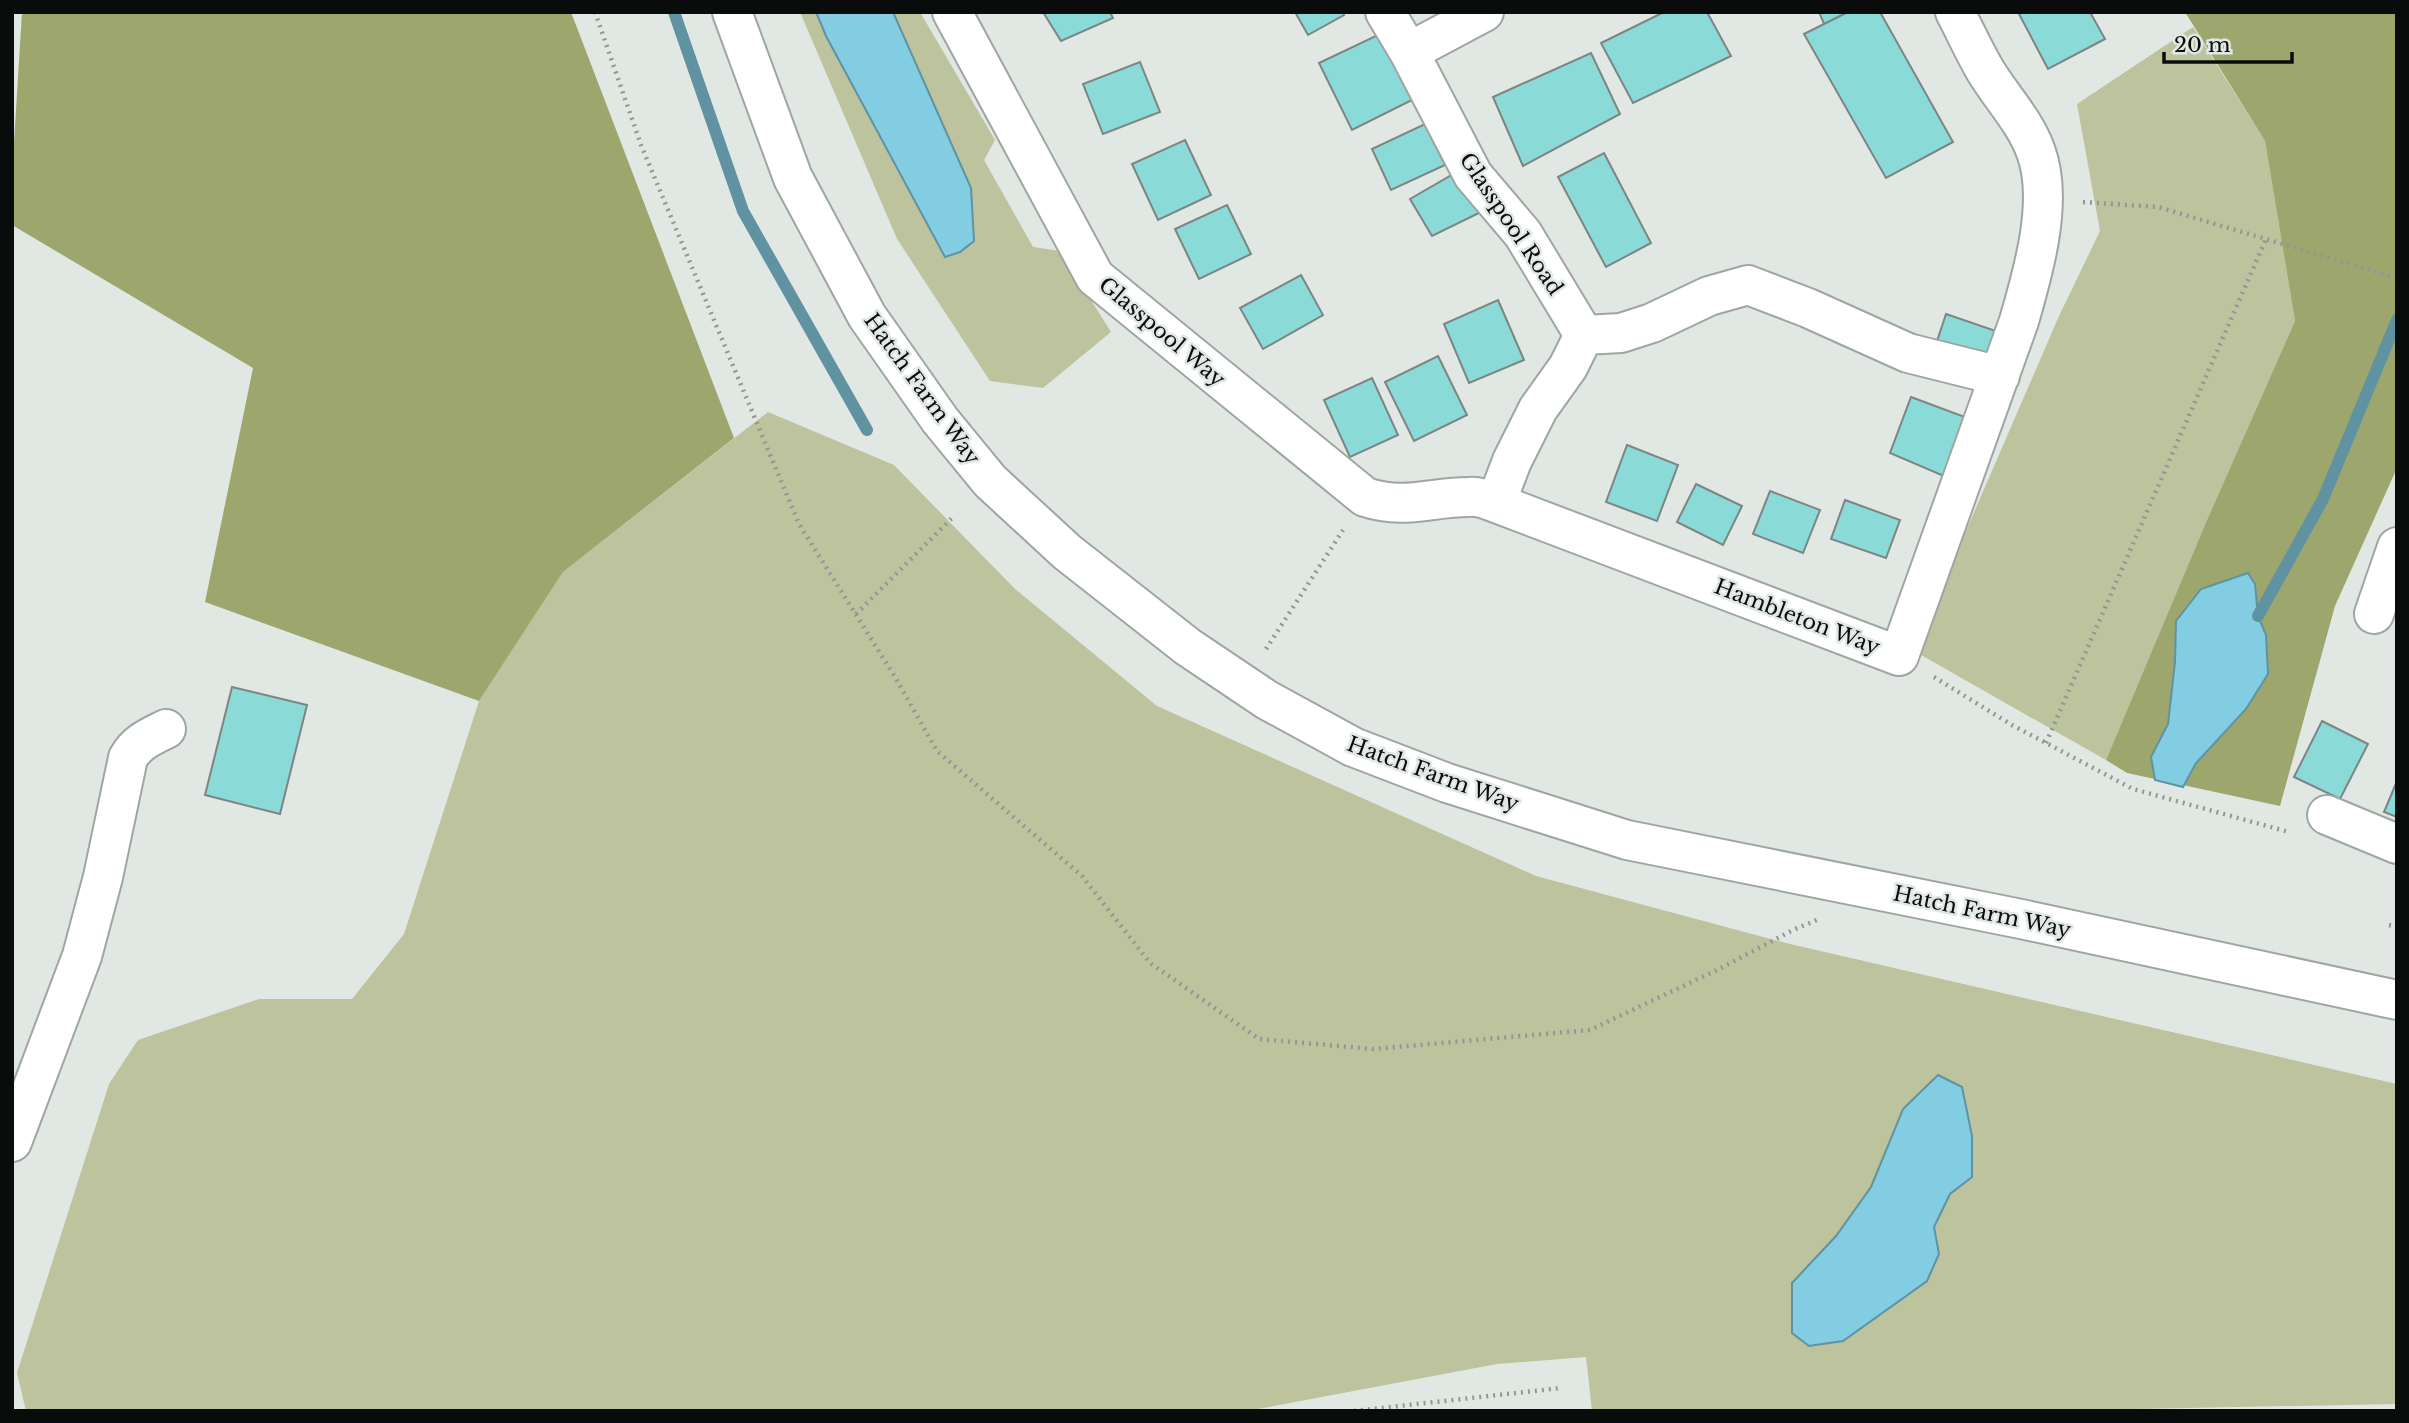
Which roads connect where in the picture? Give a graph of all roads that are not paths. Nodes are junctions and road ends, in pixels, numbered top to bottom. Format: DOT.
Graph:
graph roads {
  1 [pos="732,12"];
  2 [pos="952,12"];
  3 [pos="1385,12"];
  4 [pos="1484,12"];
  5 [pos="1955,12"];
  6 [pos="1409,52"];
  7 [pos="1584,335"];
  8 [pos="2000,376"];
  9 [pos="1496,503"];
  10 [pos="2397,547"];
  11 [pos="2374,614"];
  12 [pos="166,729"];
  13 [pos="2311,825"];
  14 [pos="2397,844"];
  15 [pos="2397,1000"];
  16 [pos="12,1142"];
  1 -- 15 [label="street, Hatch Farm Way"];
  2 -- 9 [label="street, Glasspool Way"];
  3 -- 6 [label="street, Glasspool Road"];
  4 -- 6 [label="street"];
  5 -- 8 [label="street, Hambleton Way"];
  6 -- 7 [label="street, Glasspool Road"];
  7 -- 8 [label="street"];
  7 -- 9 [label="street"];
  8 -- 9 [label="street, Hambleton Way"];
  10 -- 11 [label="street"];
  12 -- 16 [label="street"];
  13 -- 14 [label="street"];
}
